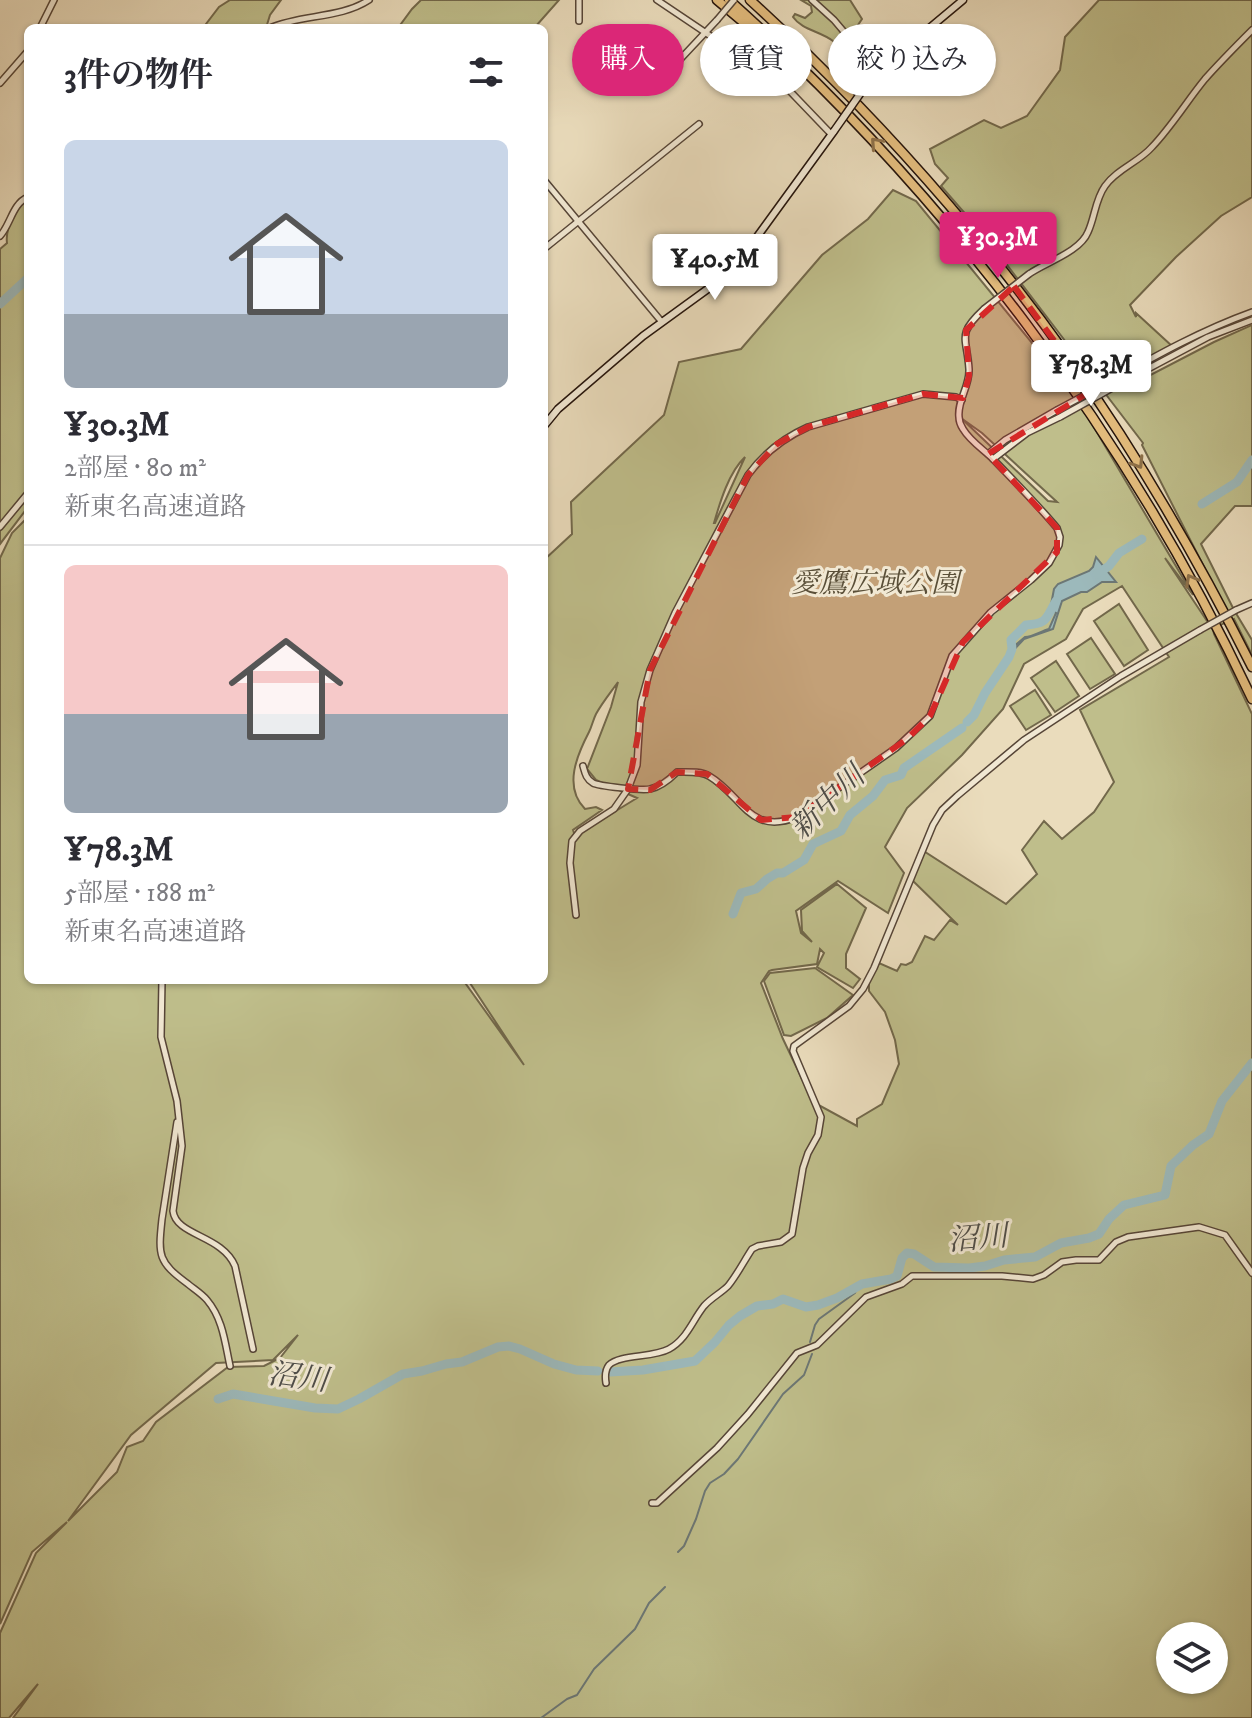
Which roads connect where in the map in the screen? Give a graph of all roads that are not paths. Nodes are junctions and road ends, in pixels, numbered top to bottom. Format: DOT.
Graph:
graph roads {
  1 [pos="54,0"];
  2 [pos="369,0"];
  3 [pos="579,0"];
  4 [pos="657,0"];
  5 [pos="717,0"];
  6 [pos="732,0"];
  7 [pos="750,0"];
  8 [pos="812,0"];
  9 [pos="963,0"];
  10 [pos="579,21"];
  11 [pos="42,24"];
  12 [pos="282,24"];
  13 [pos="713,24"];
  14 [pos="837,24"];
  15 [pos="935,24"];
  16 [pos="700,30"];
  17 [pos="1252,30"];
  18 [pos="700,38"];
  19 [pos="684,55"];
  20 [pos="24,56"];
  21 [pos="0,83"];
  22 [pos="795,96"];
  23 [pos="858,96"];
  24 [pos="699,124"];
  25 [pos="860,125"];
  26 [pos="832,132"];
  27 [pos="548,185"];
  28 [pos="24,199"];
  29 [pos="579,220"];
  30 [pos="0,236"];
  31 [pos="548,246"];
  32 [pos="1252,312"];
  33 [pos="1252,320"];
  34 [pos="661,321"];
  35 [pos="1112,384"];
  36 [pos="962,400"];
  37 [pos="548,421"];
  38 [pos="990,456"];
  39 [pos="24,498"];
  40 [pos="0,527"];
  41 [pos="1252,603"];
  42 [pos="1252,667"];
  43 [pos="1252,699"];
  44 [pos="583,766"];
  45 [pos="628,789"];
  46 [pos="576,915"];
  47 [pos="162,984"];
  48 [pos="178,1114"];
  49 [pos="1252,1273"];
  50 [pos="253,1349"];
  51 [pos="230,1366"];
  52 [pos="606,1383"];
  53 [pos="652,1503"];
  1 -- 11 [label="street"];
  2 -- 12 [label="street"];
  3 -- 10 [label="street"];
  4 -- 16 [label="street"];
  5 -- 25 [label="highway"];
  6 -- 13 [label="street, bridge"];
  6 -- 25 [label="highway"];
  7 -- 42 [label="highway, one-way"];
  8 -- 14 [label="street"];
  9 -- 15 [label="main road"];
  17 -- 36 [label="street, bridge"];
  18 -- 19 [label="street"];
  20 -- 21 [label="street"];
  22 -- 26 [label="street"];
  23 -- 26 [label="main road, bridge"];
  24 -- 29 [label="street"];
  43 -- 25 [label="highway, one-way"];
  26 -- 34 [label="main road"];
  27 -- 29 [label="street"];
  28 -- 30 [label="street"];
  29 -- 31 [label="street"];
  29 -- 34 [label="street"];
  32 -- 35 [label="street"];
  33 -- 35 [label="street"];
  34 -- 37 [label="main road"];
  35 -- 38 [label="street, bridge"];
  36 -- 38 [label="street"];
  36 -- 45 [label="street"];
  38 -- 45 [label="street"];
  39 -- 40 [label="street"];
  41 -- 52 [label="street, bridge"];
  44 -- 45 [label="street"];
  45 -- 46 [label="street"];
  47 -- 48 [label="street"];
  48 -- 50 [label="street"];
  48 -- 51 [label="street"];
  49 -- 53 [label="street"];
}
